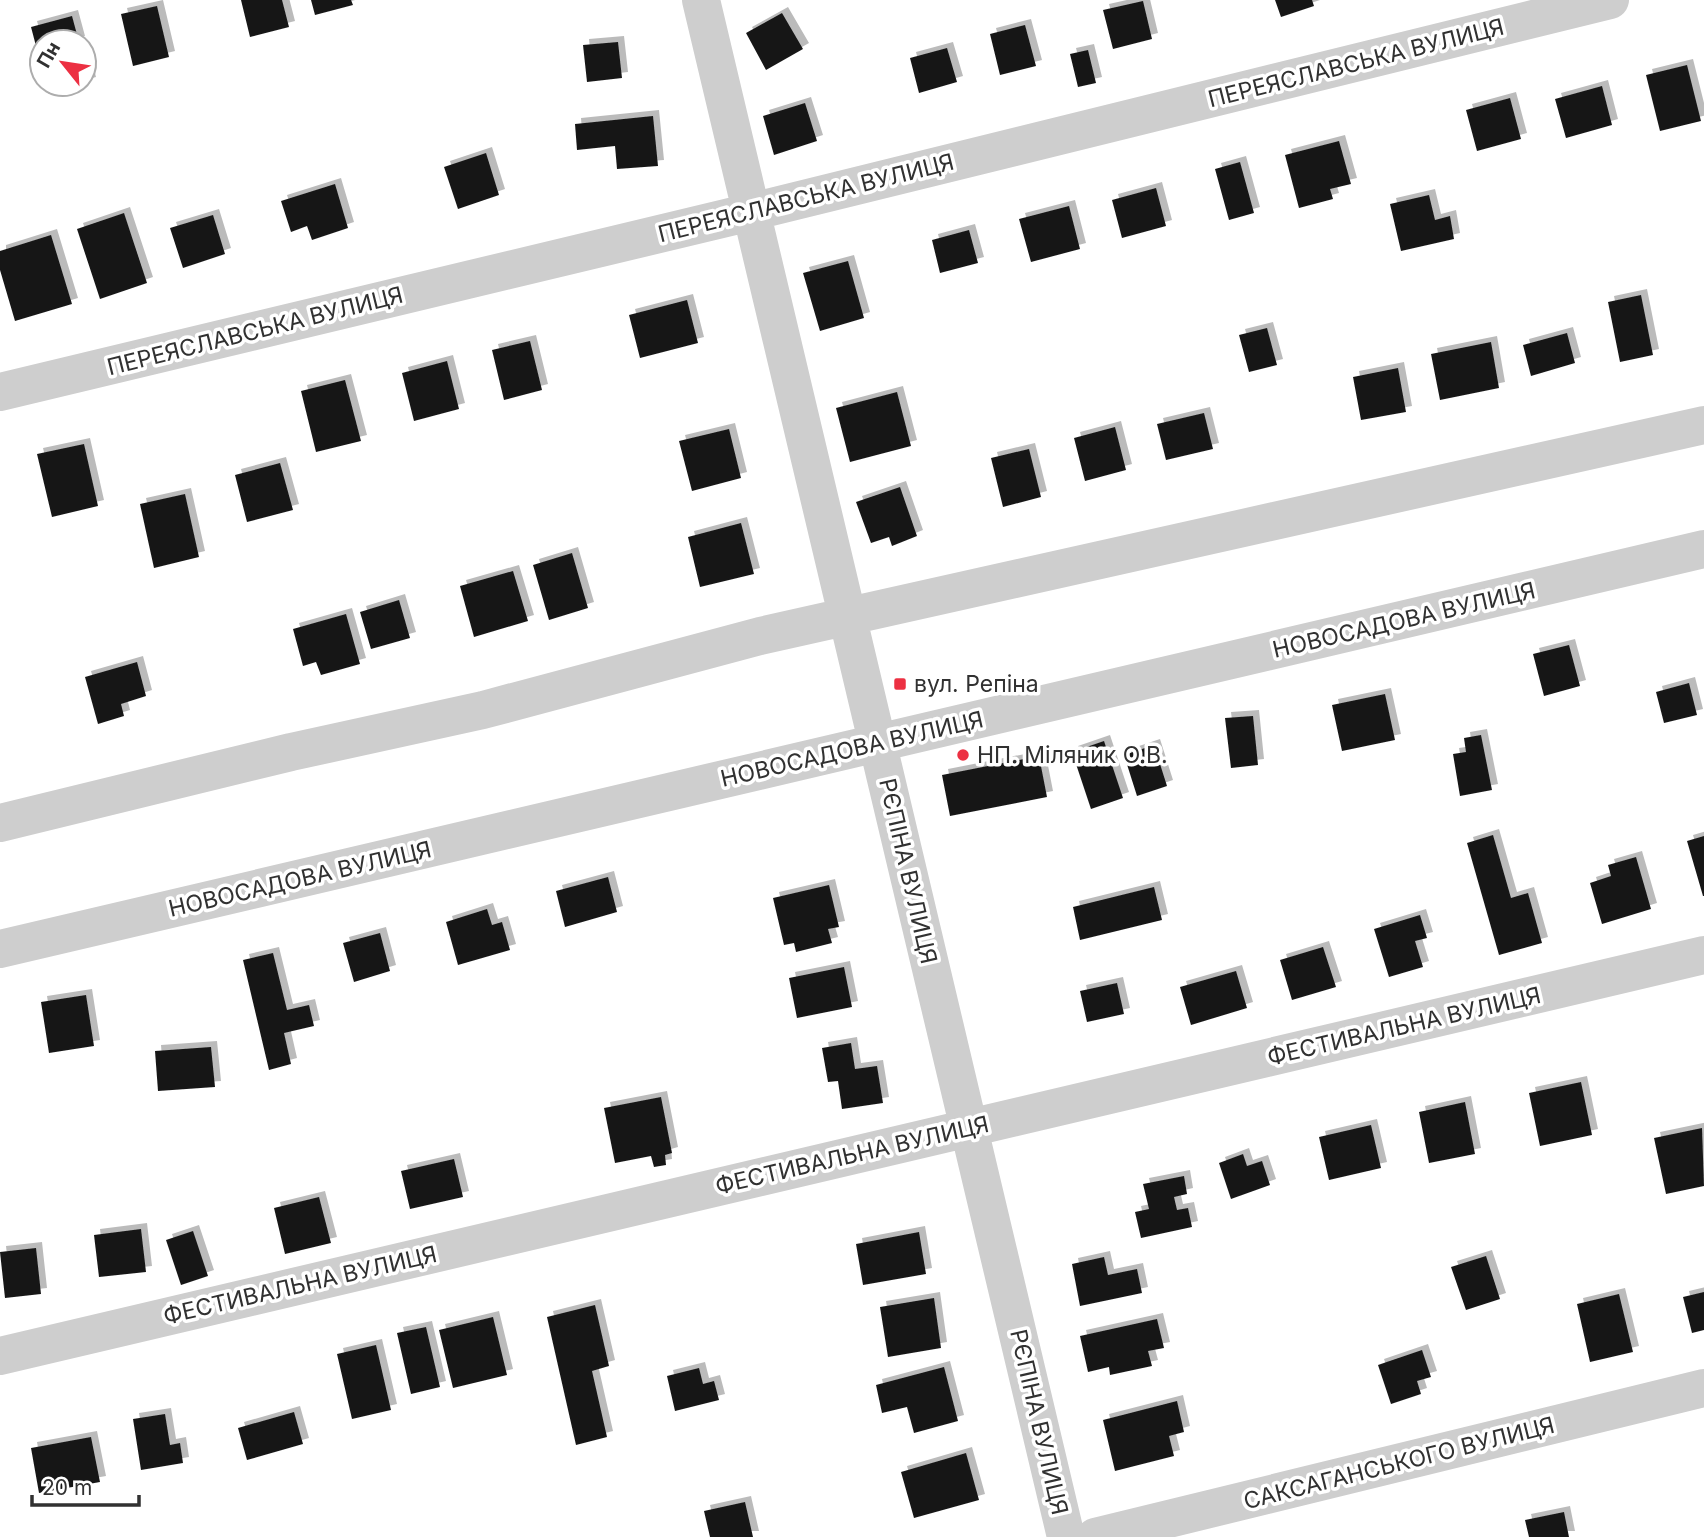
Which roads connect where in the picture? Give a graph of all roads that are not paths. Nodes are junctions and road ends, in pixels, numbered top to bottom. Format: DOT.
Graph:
graph roads {
  1 [pos="701,0"];
  2 [pos="1611,0"];
  3 [pos="751,212"];
  4 [pos="0,392"];
  5 [pos="1704,425"];
  6 [pos="1704,550"];
  7 [pos="847,616"];
  8 [pos="877,743"];
  9 [pos="0,823"];
  10 [pos="0,949"];
  11 [pos="1704,955"];
  12 [pos="969,1128"];
  13 [pos="0,1356"];
  14 [pos="1704,1388"];
  15 [pos="1066,1537"];
  16 [pos="1095,1537"];
  1 -- 3 [label="street, РЄПІНА ВУЛИЦЯ"];
  2 -- 3 [label="street, ПЕРЕЯСЛАВСЬКА ВУЛИЦЯ"];
  3 -- 4 [label="street, ПЕРЕЯСЛАВСЬКА ВУЛИЦЯ"];
  3 -- 7 [label="street, РЄПІНА ВУЛИЦЯ"];
  5 -- 7 [label="street"];
  6 -- 8 [label="street, НОВОСАДОВА ВУЛИЦЯ"];
  7 -- 8 [label="street, РЄПІНА ВУЛИЦЯ"];
  7 -- 9 [label="street"];
  8 -- 10 [label="street, НОВОСАДОВА ВУЛИЦЯ"];
  8 -- 12 [label="street, РЄПІНА ВУЛИЦЯ"];
  11 -- 12 [label="street, ФЕСТИВАЛЬНА ВУЛИЦЯ"];
  12 -- 13 [label="street, ФЕСТИВАЛЬНА ВУЛИЦЯ"];
  12 -- 15 [label="street, РЄПІНА ВУЛИЦЯ"];
  14 -- 16 [label="street, САКСАГАНСЬКОГО ВУЛИЦЯ"];
}
